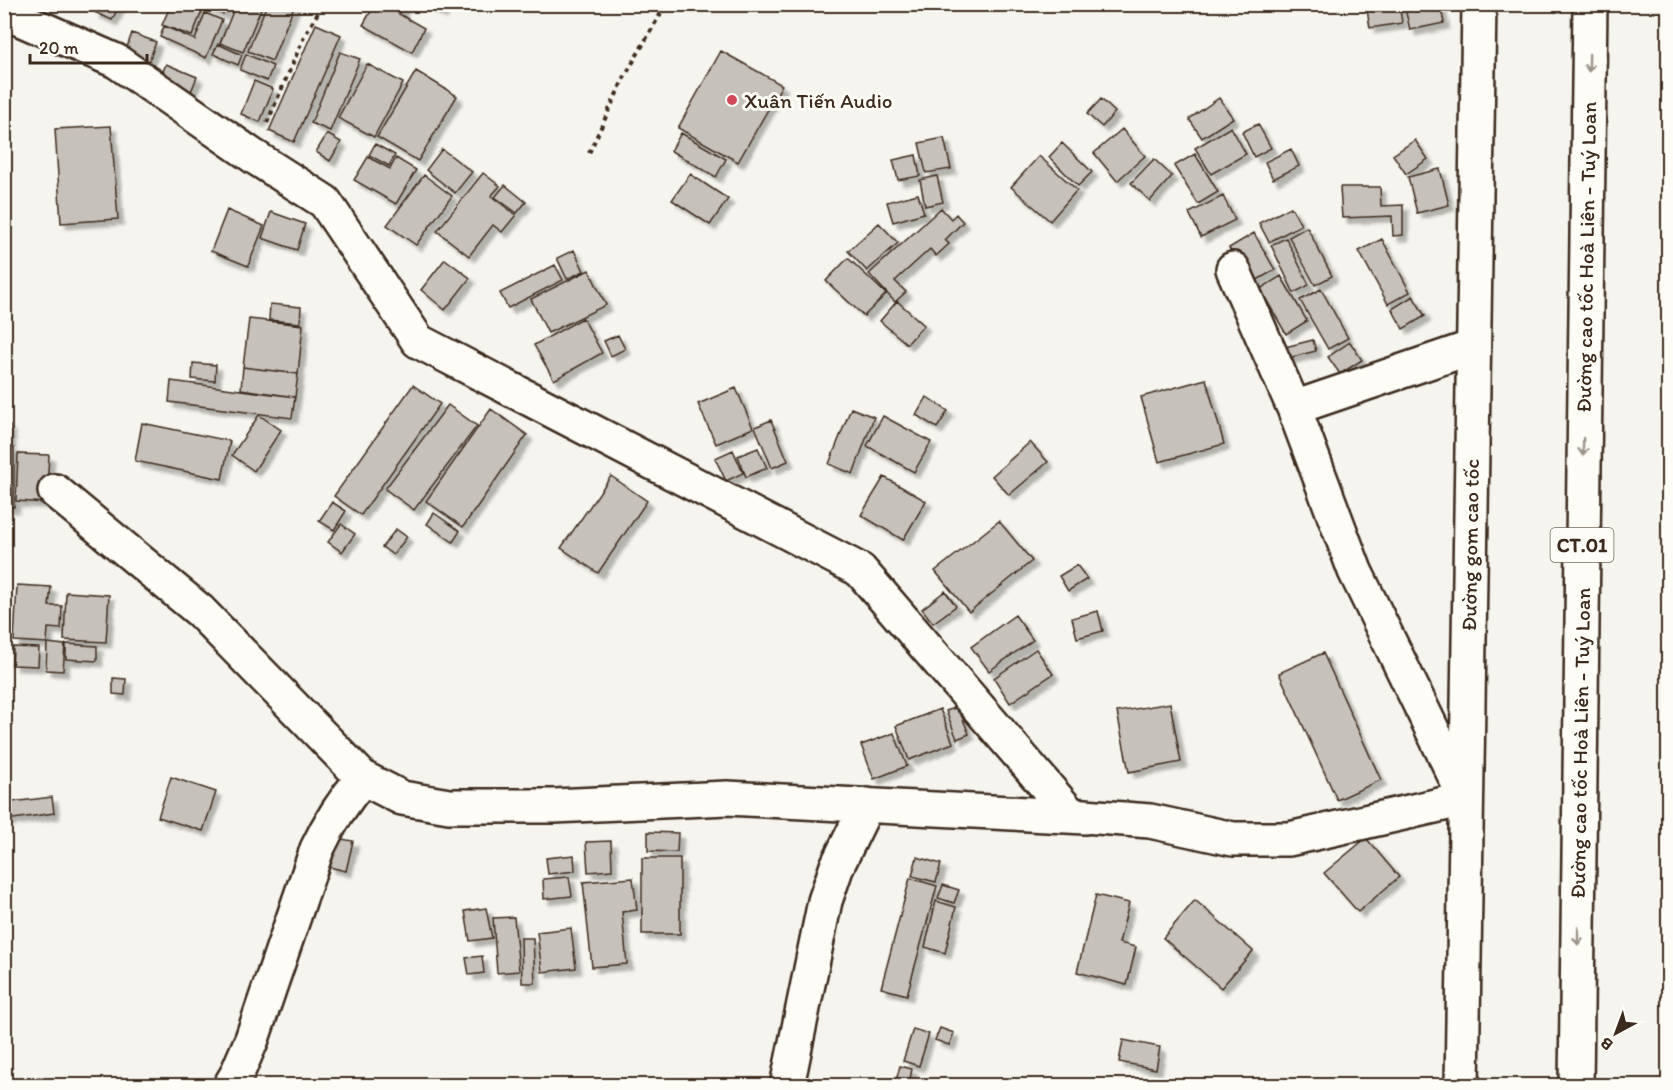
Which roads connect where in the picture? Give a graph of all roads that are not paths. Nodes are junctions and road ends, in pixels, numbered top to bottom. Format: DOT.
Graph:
graph roads {
  1 [pos="1479,4"];
  2 [pos="1590,4"];
  3 [pos="4,12"];
  4 [pos="1233,270"];
  5 [pos="1473,347"];
  6 [pos="1294,408"];
  7 [pos="55,491"];
  8 [pos="363,778"];
  9 [pos="1466,799"];
  10 [pos="867,805"];
  11 [pos="1150,820"];
  12 [pos="230,1086"];
  13 [pos="787,1086"];
  14 [pos="1462,1086"];
  15 [pos="1576,1086"];
  1 -- 5 [label="main road, Đường gom cao tốc"];
  2 -- 15 [label="main road, Đường cao tốc Hoà Liên - Tuý Loan / CT.01, one-way"];
  3 -- 11 [label="main road"];
  4 -- 6 [label="main road"];
  5 -- 6 [label="main road"];
  5 -- 9 [label="main road, Đường gom cao tốc"];
  6 -- 9 [label="main road"];
  7 -- 8 [label="main road"];
  8 -- 10 [label="main road"];
  8 -- 12 [label="main road"];
  9 -- 11 [label="main road"];
  9 -- 14 [label="main road, Đường gom cao tốc"];
  10 -- 11 [label="main road"];
  10 -- 13 [label="main road"];
}
